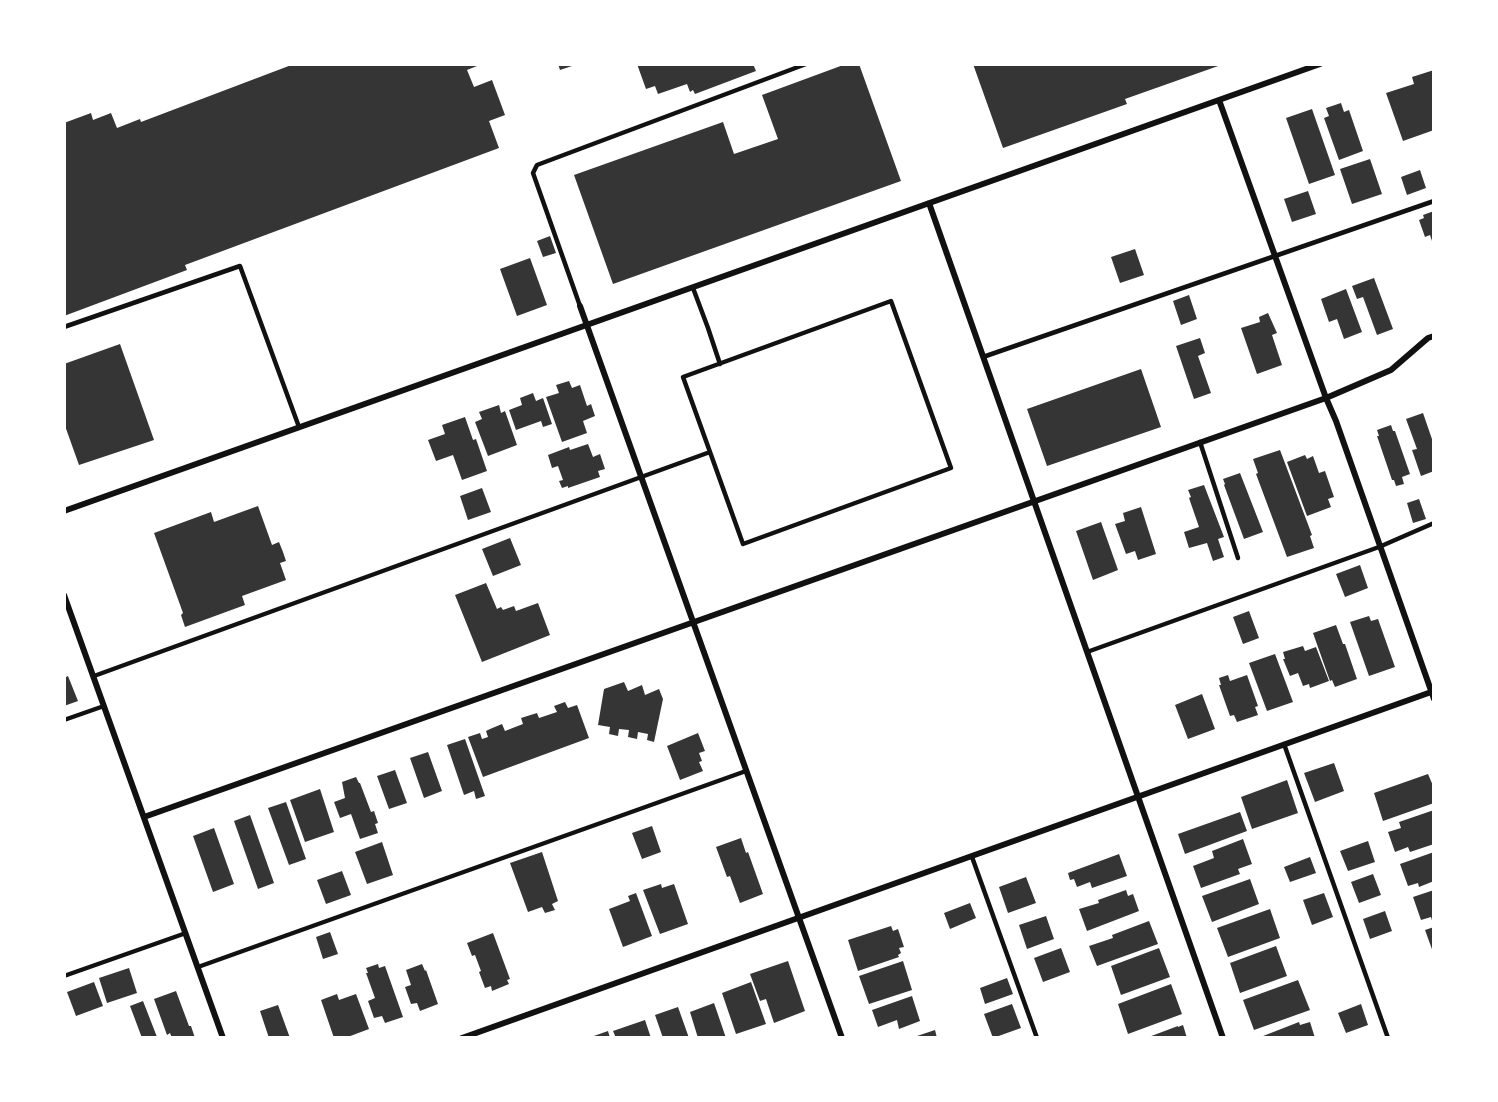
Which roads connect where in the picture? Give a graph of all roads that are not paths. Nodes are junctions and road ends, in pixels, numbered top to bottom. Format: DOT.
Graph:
graph roads {
  1 [pos="806,64"];
  2 [pos="1320,64"];
  3 [pos="1219,100"];
  4 [pos="1434,201"];
  5 [pos="929,203"];
  6 [pos="1275,256"];
  7 [pos="693,288"];
  8 [pos="580,306"];
  9 [pos="586,325"];
  10 [pos="64,327"];
  11 [pos="1434,336"];
  12 [pos="983,357"];
  13 [pos="720,364"];
  14 [pos="1326,398"];
  15 [pos="299,428"];
  16 [pos="1200,442"];
  17 [pos="710,452"];
  18 [pos="641,477"];
  19 [pos="1033,501"];
  20 [pos="64,511"];
  21 [pos="1434,523"];
  22 [pos="1379,547"];
  23 [pos="1239,558"];
  24 [pos="64,595"];
  25 [pos="693,622"];
  26 [pos="1087,652"];
  27 [pos="94,676"];
  28 [pos="1433,694"];
  29 [pos="104,706"];
  30 [pos="64,720"];
  31 [pos="1284,744"];
  32 [pos="746,771"];
  33 [pos="1138,796"];
  34 [pos="144,817"];
  35 [pos="972,857"];
  36 [pos="799,917"];
  37 [pos="186,933"];
  38 [pos="198,967"];
  39 [pos="64,976"];
  40 [pos="224,1038"];
  41 [pos="462,1038"];
  42 [pos="842,1038"];
  43 [pos="1037,1038"];
  44 [pos="1223,1038"];
  45 [pos="1389,1038"];
  1 -- 8 [label="lane"];
  2 -- 3 [label="street"];
  3 -- 5 [label="street"];
  3 -- 6 [label="street"];
  4 -- 6 [label="lane"];
  5 -- 7 [label="street"];
  5 -- 12 [label="street"];
  6 -- 12 [label="lane"];
  6 -- 14 [label="street"];
  7 -- 9 [label="street"];
  7 -- 13 [label="lane"];
  8 -- 9 [label="street"];
  9 -- 15 [label="street"];
  9 -- 18 [label="street"];
  10 -- 15 [label="lane"];
  11 -- 14 [label="street"];
  12 -- 19 [label="street"];
  13 -- 17 [label="lane"];
  13 -- 17 [label="lane"];
  14 -- 16 [label="street"];
  14 -- 22 [label="street"];
  15 -- 20 [label="street"];
  16 -- 19 [label="street"];
  16 -- 23 [label="lane"];
  17 -- 18 [label="lane"];
  18 -- 25 [label="street"];
  18 -- 27 [label="lane"];
  19 -- 25 [label="street"];
  19 -- 26 [label="street"];
  21 -- 22 [label="lane"];
  22 -- 26 [label="lane"];
  22 -- 28 [label="street"];
  24 -- 27 [label="street"];
  25 -- 32 [label="street"];
  25 -- 34 [label="street"];
  26 -- 33 [label="street"];
  27 -- 29 [label="street"];
  28 -- 31 [label="street"];
  29 -- 30 [label="lane"];
  29 -- 34 [label="street"];
  31 -- 33 [label="street"];
  31 -- 45 [label="lane"];
  32 -- 36 [label="street"];
  32 -- 38 [label="lane"];
  33 -- 35 [label="street"];
  33 -- 44 [label="street"];
  34 -- 37 [label="street"];
  35 -- 36 [label="street"];
  35 -- 43 [label="lane"];
  36 -- 41 [label="street"];
  36 -- 42 [label="street"];
  37 -- 38 [label="street"];
  37 -- 39 [label="lane"];
  38 -- 40 [label="street"];
}
